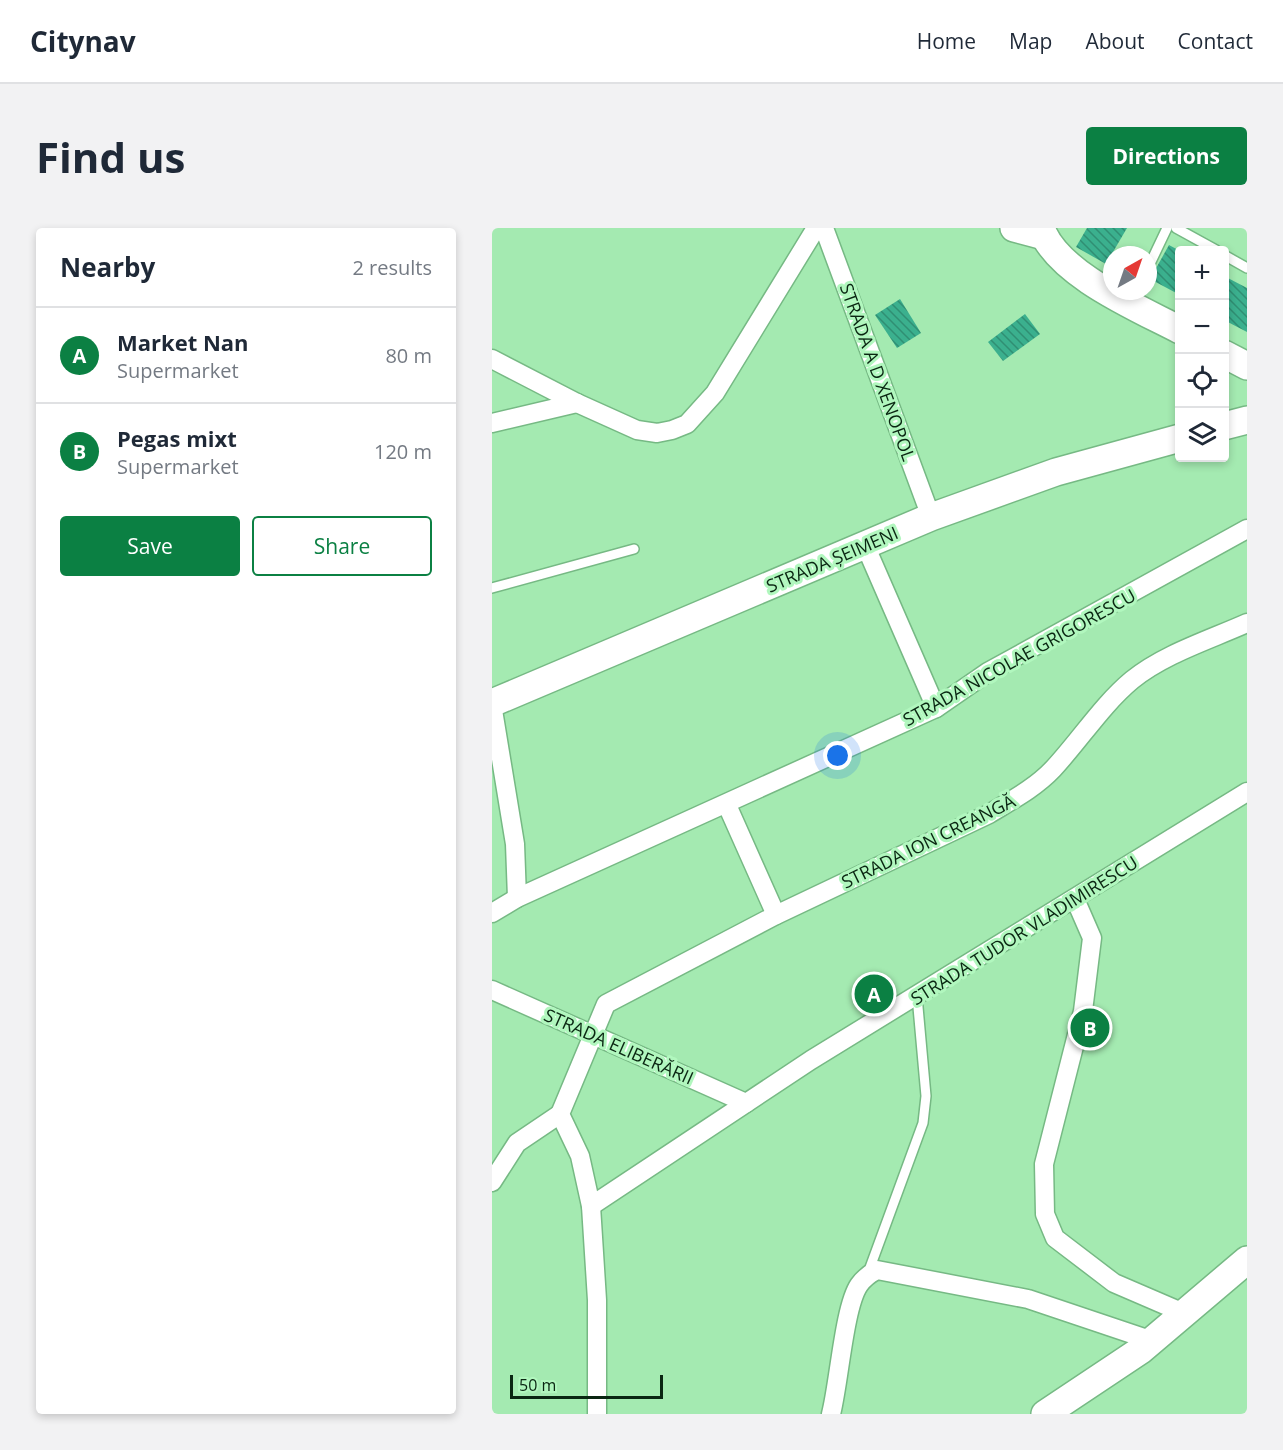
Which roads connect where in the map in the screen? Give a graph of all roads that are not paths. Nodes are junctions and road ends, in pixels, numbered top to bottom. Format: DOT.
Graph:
graph roads {
  1 [pos="816,228"];
  2 [pos="824,228"];
  3 [pos="1014,228"];
  4 [pos="1167,228"];
  5 [pos="1176,228"];
  6 [pos="1046,231"];
  7 [pos="1209,246"];
  8 [pos="1157,249"];
  9 [pos="1229,258"];
  10 [pos="1247,268"];
  11 [pos="1175,328"];
  12 [pos="1229,357"];
  13 [pos="492,358"];
  14 [pos="1247,366"];
  15 [pos="577,403"];
  16 [pos="1247,420"];
  17 [pos="492,423"];
  18 [pos="1229,425"];
  19 [pos="1175,439"];
  20 [pos="931,517"];
  21 [pos="1247,529"];
  22 [pos="865,545"];
  23 [pos="634,549"];
  24 [pos="492,588"];
  25 [pos="1247,623"];
  26 [pos="492,703"];
  27 [pos="936,708"];
  28 [pos="1247,792"];
  29 [pos="727,805"];
  30 [pos="517,898"];
  31 [pos="1075,899"];
  32 [pos="492,913"];
  33 [pos="776,915"];
  34 [pos="492,990"];
  35 [pos="917,996"];
  36 [pos="594,1034"];
  37 [pos="746,1103"];
  38 [pos="560,1114"];
  39 [pos="492,1182"];
  40 [pos="591,1206"];
  41 [pos="1247,1260"];
  42 [pos="867,1276"];
  43 [pos="1186,1314"];
  44 [pos="1153,1341"];
  45 [pos="597,1414"];
  46 [pos="831,1414"];
  47 [pos="1045,1414"];
  1 -- 15 [label="street"];
  2 -- 20 [label="street, STRADA A D XENOPOL"];
  3 -- 6 [label="main road"];
  4 -- 8 [label="lane"];
  5 -- 7 [label="lane"];
  6 -- 11 [label="main road"];
  9 -- 10 [label="lane"];
  12 -- 14 [label="main road"];
  13 -- 15 [label="street"];
  15 -- 17 [label="street"];
  16 -- 18 [label="main road"];
  19 -- 20 [label="main road, STRADA ȘEIMENI"];
  20 -- 22 [label="main road, STRADA ȘEIMENI"];
  21 -- 27 [label="street, STRADA NICOLAE GRIGORESCU"];
  22 -- 26 [label="main road, STRADA ȘEIMENI"];
  22 -- 27 [label="street"];
  23 -- 24 [label="lane"];
  25 -- 33 [label="street, STRADA ION CREANGĂ"];
  26 -- 30 [label="street"];
  27 -- 29 [label="street, STRADA NICOLAE GRIGORESCU"];
  28 -- 31 [label="street, STRADA TUDOR VLADIMIRESCU"];
  29 -- 30 [label="street, STRADA NICOLAE GRIGORESCU"];
  29 -- 33 [label="street"];
  30 -- 32 [label="street, STRADA NICOLAE GRIGORESCU"];
  31 -- 35 [label="street, STRADA TUDOR VLADIMIRESCU"];
  31 -- 43 [label="street"];
  33 -- 36 [label="street, STRADA ION CREANGĂ"];
  34 -- 36 [label="street, STRADA ELIBERĂRII"];
  35 -- 37 [label="street, STRADA TUDOR VLADIMIRESCU"];
  35 -- 42 [label="lane"];
  36 -- 37 [label="street, STRADA ELIBERĂRII"];
  36 -- 38 [label="street, STRADA ION CREANGĂ"];
  37 -- 40 [label="street, STRADA TUDOR VLADIMIRESCU"];
  38 -- 39 [label="street"];
  38 -- 40 [label="street"];
  40 -- 45 [label="street"];
  41 -- 43 [label="main road"];
  42 -- 44 [label="street"];
  42 -- 46 [label="street"];
  43 -- 44 [label="main road"];
  44 -- 47 [label="main road"];
}
